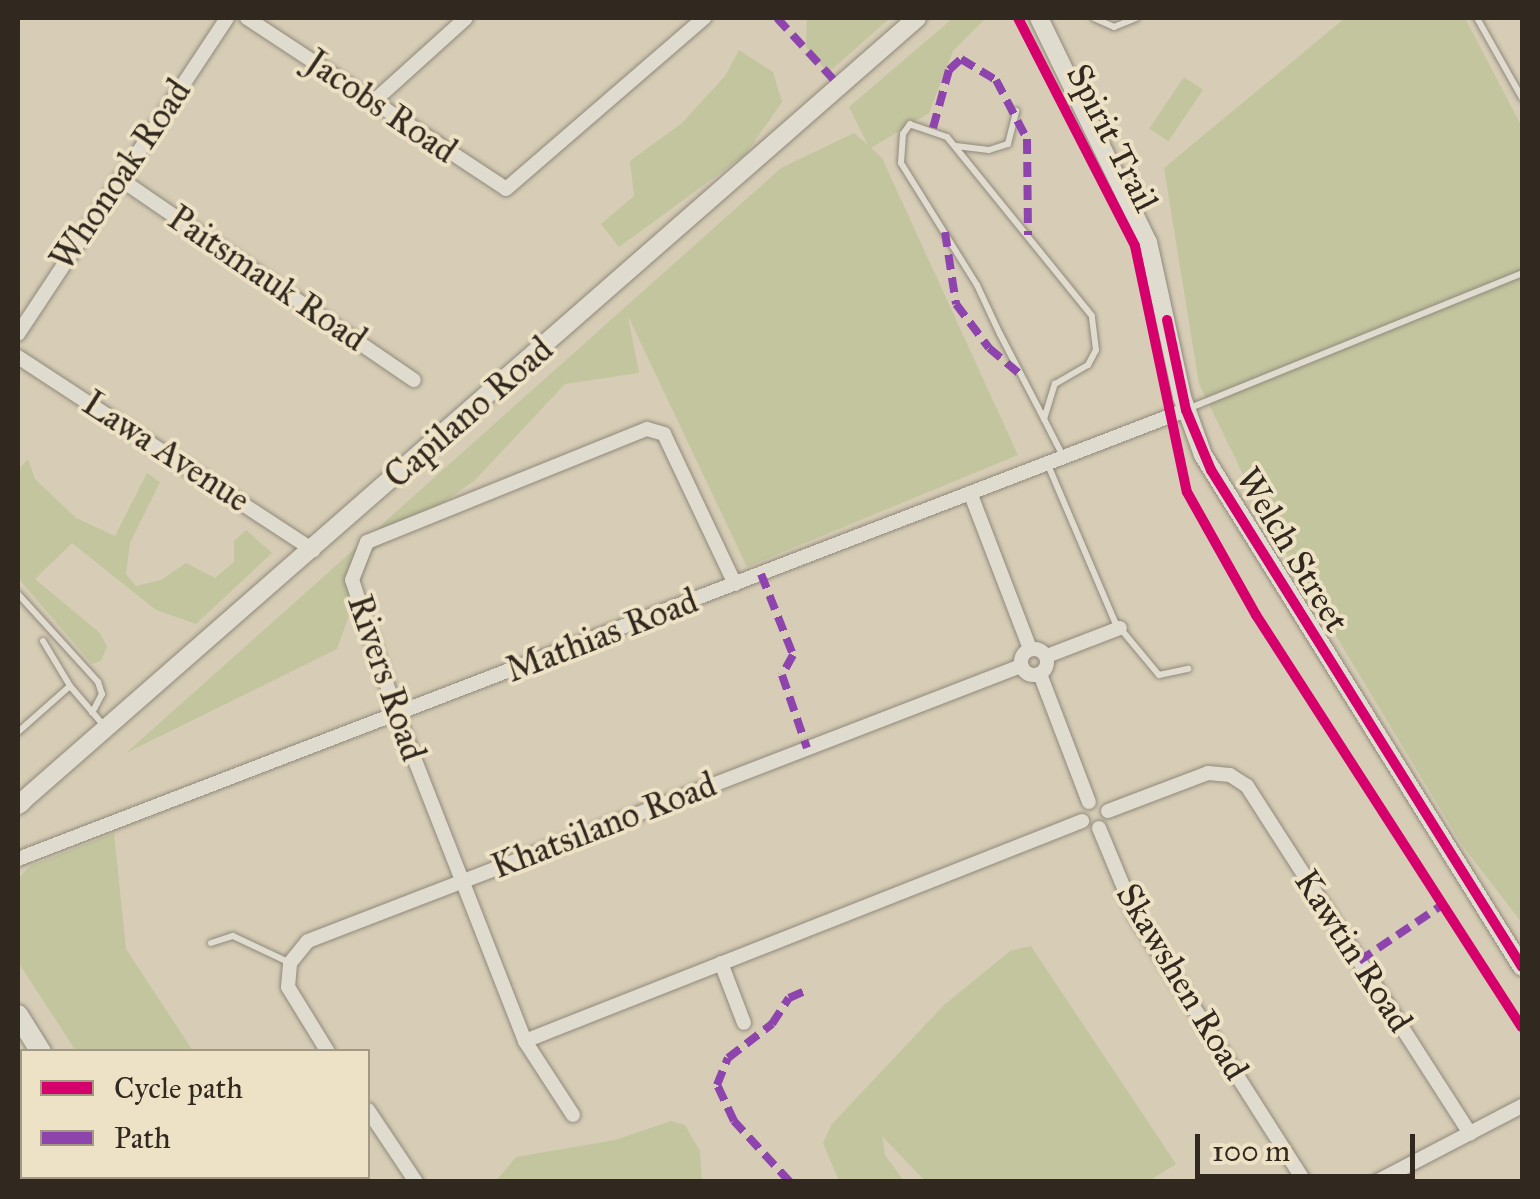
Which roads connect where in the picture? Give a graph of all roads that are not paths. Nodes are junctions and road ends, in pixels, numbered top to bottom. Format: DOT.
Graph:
graph roads {
  1 [pos="228,18"];
  2 [pos="248,18"];
  3 [pos="466,18"];
  4 [pos="704,18"];
  5 [pos="917,18"];
  6 [pos="1039,18"];
  7 [pos="1094,18"];
  8 [pos="1136,18"];
  9 [pos="1477,18"];
  10 [pos="1522,98"];
  11 [pos="373,102"];
  12 [pos="1016,110"];
  13 [pos="955,146"];
  14 [pos="120,179"];
  15 [pos="1522,273"];
  16 [pos="18,334"];
  17 [pos="18,357"];
  18 [pos="414,380"];
  19 [pos="1186,410"];
  20 [pos="1044,419"];
  21 [pos="1064,459"];
  22 [pos="1048,465"];
  23 [pos="971,495"];
  24 [pos="313,550"];
  25 [pos="734,584"];
  26 [pos="18,594"];
  27 [pos="1120,628"];
  28 [pos="43,641"];
  29 [pos="1030,649"];
  30 [pos="1047,656"];
  31 [pos="1021,666"];
  32 [pos="1188,669"];
  33 [pos="1040,674"];
  34 [pos="70,686"];
  35 [pos="92,713"];
  36 [pos="397,715"];
  37 [pos="108,730"];
  38 [pos="18,732"];
  39 [pos="1089,802"];
  40 [pos="19,803"];
  41 [pos="1108,811"];
  42 [pos="1077,823"];
  43 [pos="1099,828"];
  44 [pos="18,859"];
  45 [pos="461,882"];
  46 [pos="211,943"];
  47 [pos="290,963"];
  48 [pos="721,963"];
  49 [pos="1522,967"];
  50 [pos="18,1015"];
  51 [pos="744,1022"];
  52 [pos="525,1041"];
  53 [pos="39,1049"];
  54 [pos="326,1049"];
  55 [pos="1522,1106"];
  56 [pos="370,1113"];
  57 [pos="573,1115"];
  58 [pos="1470,1134"];
  59 [pos="416,1182"];
  60 [pos="1305,1182"];
  61 [pos="1376,1182"];
  1 -- 14 [label="street, Whonoak Road"];
  2 -- 11 [label="street, Jacobs Road"];
  3 -- 11 [label="street"];
  4 -- 11 [label="street, Jacobs Road"];
  5 -- 24 [label="street, Capilano Road"];
  6 -- 19 [label="street, Welch Street"];
  7 -- 8 [label="lane"];
  9 -- 10 [label="lane"];
  12 -- 13 [label="lane"];
  13 -- 20 [label="lane"];
  13 -- 20 [label="lane"];
  14 -- 16 [label="street, Whonoak Road"];
  14 -- 18 [label="street, Paitsmauk Road"];
  15 -- 19 [label="lane"];
  17 -- 24 [label="street, Lawa Avenue"];
  19 -- 21 [label="street, Mathias Road"];
  19 -- 49 [label="street, Welch Street"];
  20 -- 21 [label="lane"];
  21 -- 22 [label="street, Mathias Road"];
  22 -- 23 [label="street, Mathias Road"];
  22 -- 27 [label="lane"];
  23 -- 25 [label="street, Mathias Road"];
  23 -- 29 [label="street"];
  24 -- 37 [label="street, Capilano Road"];
  25 -- 36 [label="street, Mathias Road"];
  25 -- 36 [label="street, Rivers Road"];
  26 -- 35 [label="lane"];
  27 -- 30 [label="street"];
  27 -- 32 [label="lane"];
  28 -- 34 [label="lane"];
  29 -- 30 [label="street"];
  29 -- 31 [label="street"];
  30 -- 33 [label="street"];
  31 -- 33 [label="street"];
  31 -- 45 [label="street, Khatsilano Road"];
  33 -- 39 [label="street"];
  34 -- 35 [label="lane"];
  34 -- 38 [label="lane"];
  35 -- 37 [label="lane"];
  36 -- 44 [label="street, Mathias Road"];
  36 -- 45 [label="street, Rivers Road"];
  37 -- 40 [label="street, Capilano Road"];
  39 -- 41 [label="street"];
  39 -- 42 [label="street"];
  41 -- 43 [label="street"];
  41 -- 58 [label="street, Kawtin Road"];
  42 -- 43 [label="street"];
  42 -- 48 [label="street"];
  43 -- 60 [label="street, Skawshen Road"];
  45 -- 47 [label="street, Khatsilano Road"];
  45 -- 52 [label="street, Rivers Road"];
  46 -- 47 [label="lane"];
  47 -- 54 [label="street"];
  48 -- 51 [label="street"];
  48 -- 52 [label="street"];
  50 -- 53 [label="main road"];
  52 -- 57 [label="street, Rivers Road"];
  55 -- 58 [label="street"];
  56 -- 59 [label="street"];
  58 -- 61 [label="street"];
}
